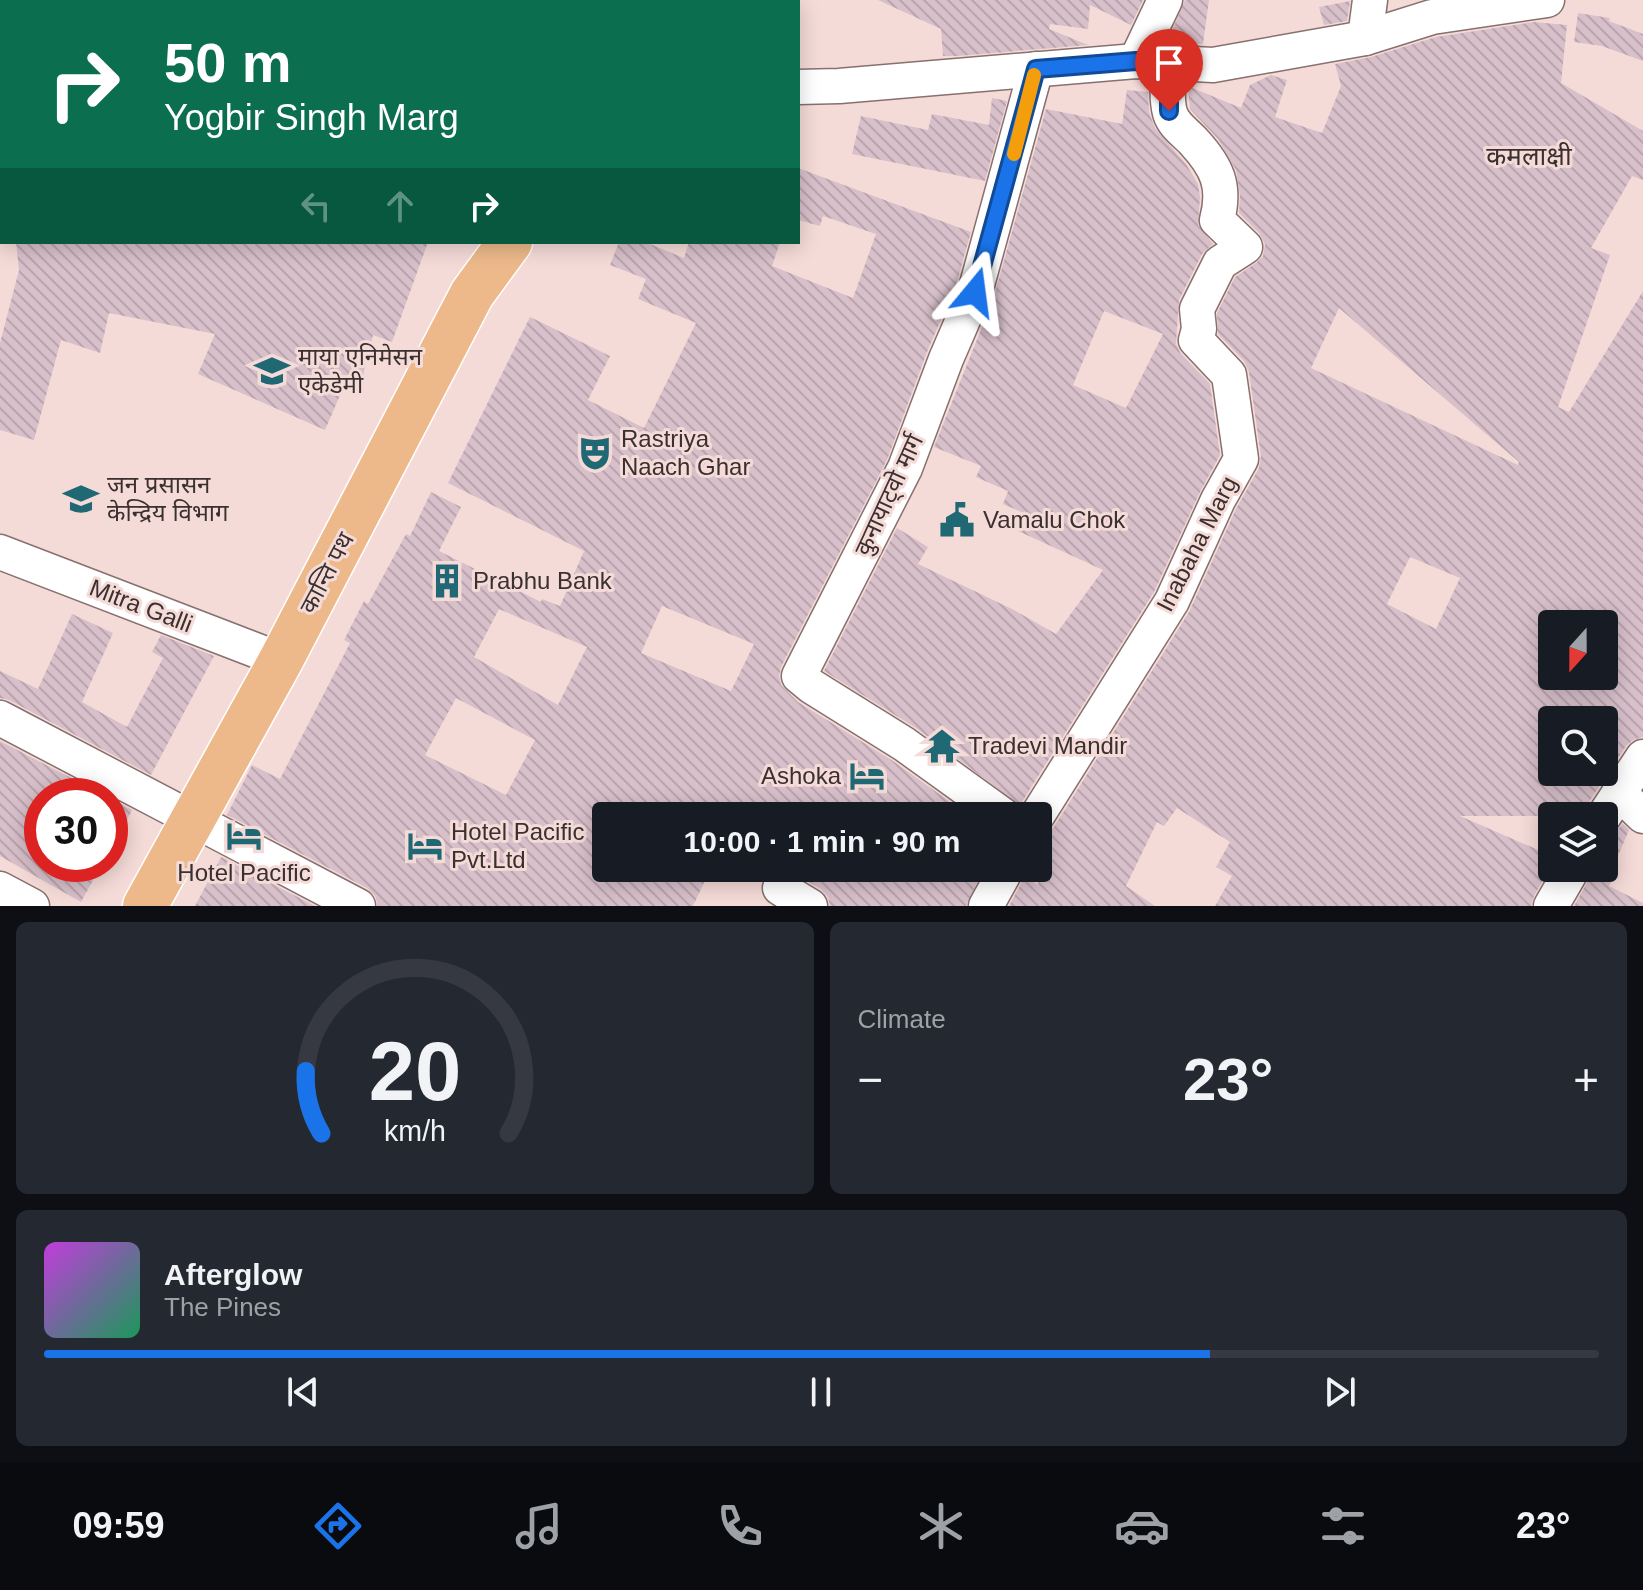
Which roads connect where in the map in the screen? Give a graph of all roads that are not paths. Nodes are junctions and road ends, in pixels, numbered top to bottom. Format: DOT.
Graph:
graph roads {
  1 [pos="1165,0"];
  2 [pos="1370,0"];
  3 [pos="1547,0"];
  4 [pos="1365,38"];
  5 [pos="1152,62"];
  6 [pos="1036,69"];
  7 [pos="800,87"];
  8 [pos="488,244"];
  9 [pos="509,244"];
  10 [pos="472,294"];
  11 [pos="0,552"];
  12 [pos="281,660"];
  13 [pos="0,718"];
  14 [pos="1643,757"];
  15 [pos="985,802"];
  16 [pos="1046,802"];
  17 [pos="1622,808"];
  18 [pos="192,821"];
  19 [pos="999,882"];
  20 [pos="1565,882"];
  21 [pos="780,888"];
  22 [pos="0,889"];
  23 [pos="32,906"];
  24 [pos="145,906"];
  25 [pos="358,906"];
  26 [pos="810,906"];
  27 [pos="986,906"];
  28 [pos="1551,906"];
  1 -- 5 [label="street"];
  2 -- 4 [label="street"];
  3 -- 4 [label="street"];
  4 -- 5 [label="street"];
  5 -- 6 [label="street"];
  5 -- 16 [label="street, Inabaha Marg"];
  6 -- 7 [label="street"];
  6 -- 15 [label="street, कुनायाट्वो मार्ग"];
  8 -- 10 [label="main road"];
  9 -- 10 [label="main road, कान्ति पथ"];
  10 -- 12 [label="main road, कान्ति पथ"];
  11 -- 12 [label="street, Mitra Galli"];
  12 -- 18 [label="main road, कान्ति पथ"];
  13 -- 18 [label="street"];
  14 -- 17 [label="street"];
  18 -- 24 [label="main road, कान्ति पथ"];
  18 -- 25 [label="street"];
  19 -- 27 [label="street"];
  20 -- 28 [label="street"];
  21 -- 26 [label="street"];
  22 -- 23 [label="street"];
}
